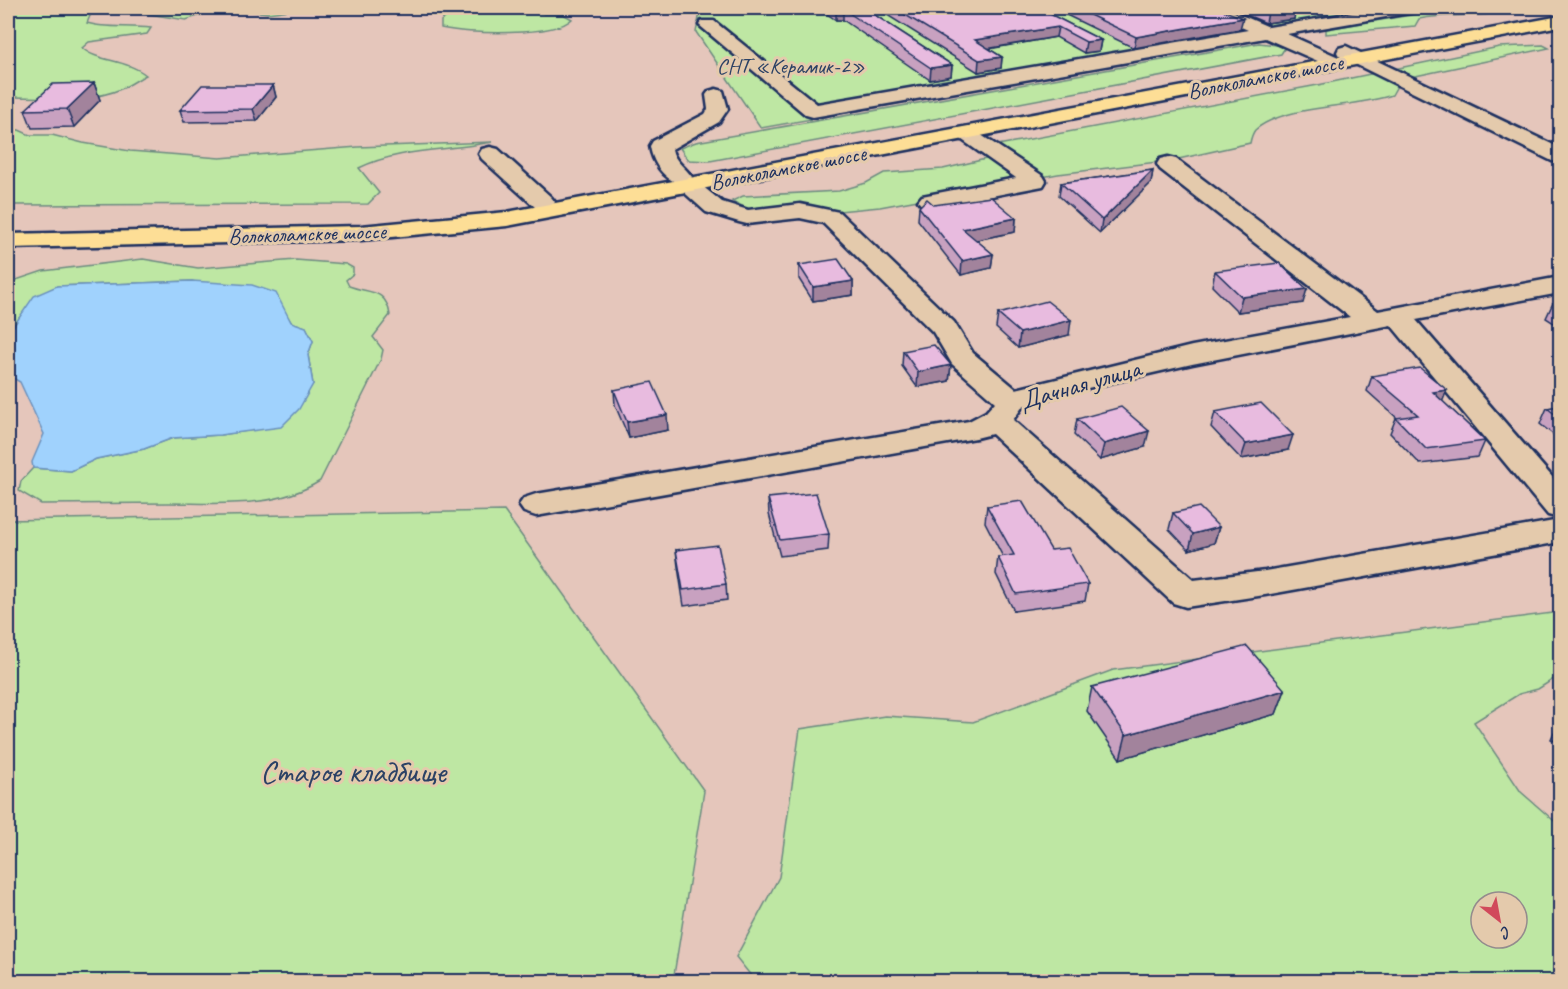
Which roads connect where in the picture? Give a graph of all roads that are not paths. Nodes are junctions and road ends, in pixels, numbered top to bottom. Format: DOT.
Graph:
graph roads {
  1 [pos="1212,8"];
  2 [pos="1393,9"];
  3 [pos="1560,13"];
  4 [pos="1560,21"];
  5 [pos="708,26"];
  6 [pos="1268,32"];
  7 [pos="1107,45"];
  8 [pos="1127,56"];
  9 [pos="1341,58"];
  10 [pos="959,70"];
  11 [pos="979,83"];
  12 [pos="716,95"];
  13 [pos="965,133"];
  14 [pos="490,154"];
  15 [pos="1560,156"];
  16 [pos="1168,164"];
  17 [pos="684,181"];
  18 [pos="930,201"];
  19 [pos="543,202"];
  20 [pos="8,230"];
  21 [pos="47,240"];
  22 [pos="8,241"];
  23 [pos="8,248"];
  24 [pos="1560,285"];
  25 [pos="1386,319"];
  26 [pos="1004,410"];
  27 [pos="536,505"];
  28 [pos="1560,507"];
  29 [pos="1560,531"];
  1 -- 6 [label="street"];
  2 -- 6 [label="street"];
  3 -- 9 [label="main road, Волоколамское шоссе"];
  4 -- 9 [label="main road, Волоколамское шоссе"];
  5 -- 11 [label="street"];
  6 -- 8 [label="street"];
  6 -- 9 [label="street"];
  7 -- 8 [label="street"];
  8 -- 11 [label="street"];
  9 -- 13 [label="main road, Волоколамское шоссе"];
  9 -- 15 [label="street"];
  9 -- 17 [label="main road, Волоколамское шоссе"];
  10 -- 11 [label="street"];
  12 -- 17 [label="street"];
  13 -- 17 [label="main road, Волоколамское шоссе"];
  13 -- 18 [label="street"];
  14 -- 19 [label="street"];
  16 -- 25 [label="street"];
  17 -- 19 [label="main road, Волоколамское шоссе"];
  17 -- 21 [label="main road, Волоколамское шоссе"];
  17 -- 26 [label="street"];
  19 -- 20 [label="main road, Волоколамское шоссе"];
  21 -- 22 [label="main road, Волоколамское шоссе"];
  21 -- 23 [label="street"];
  24 -- 25 [label="street, Дачная улица"];
  25 -- 26 [label="street, Дачная улица"];
  25 -- 28 [label="street"];
  26 -- 27 [label="street, Дачная улица"];
  26 -- 29 [label="street"];
}
